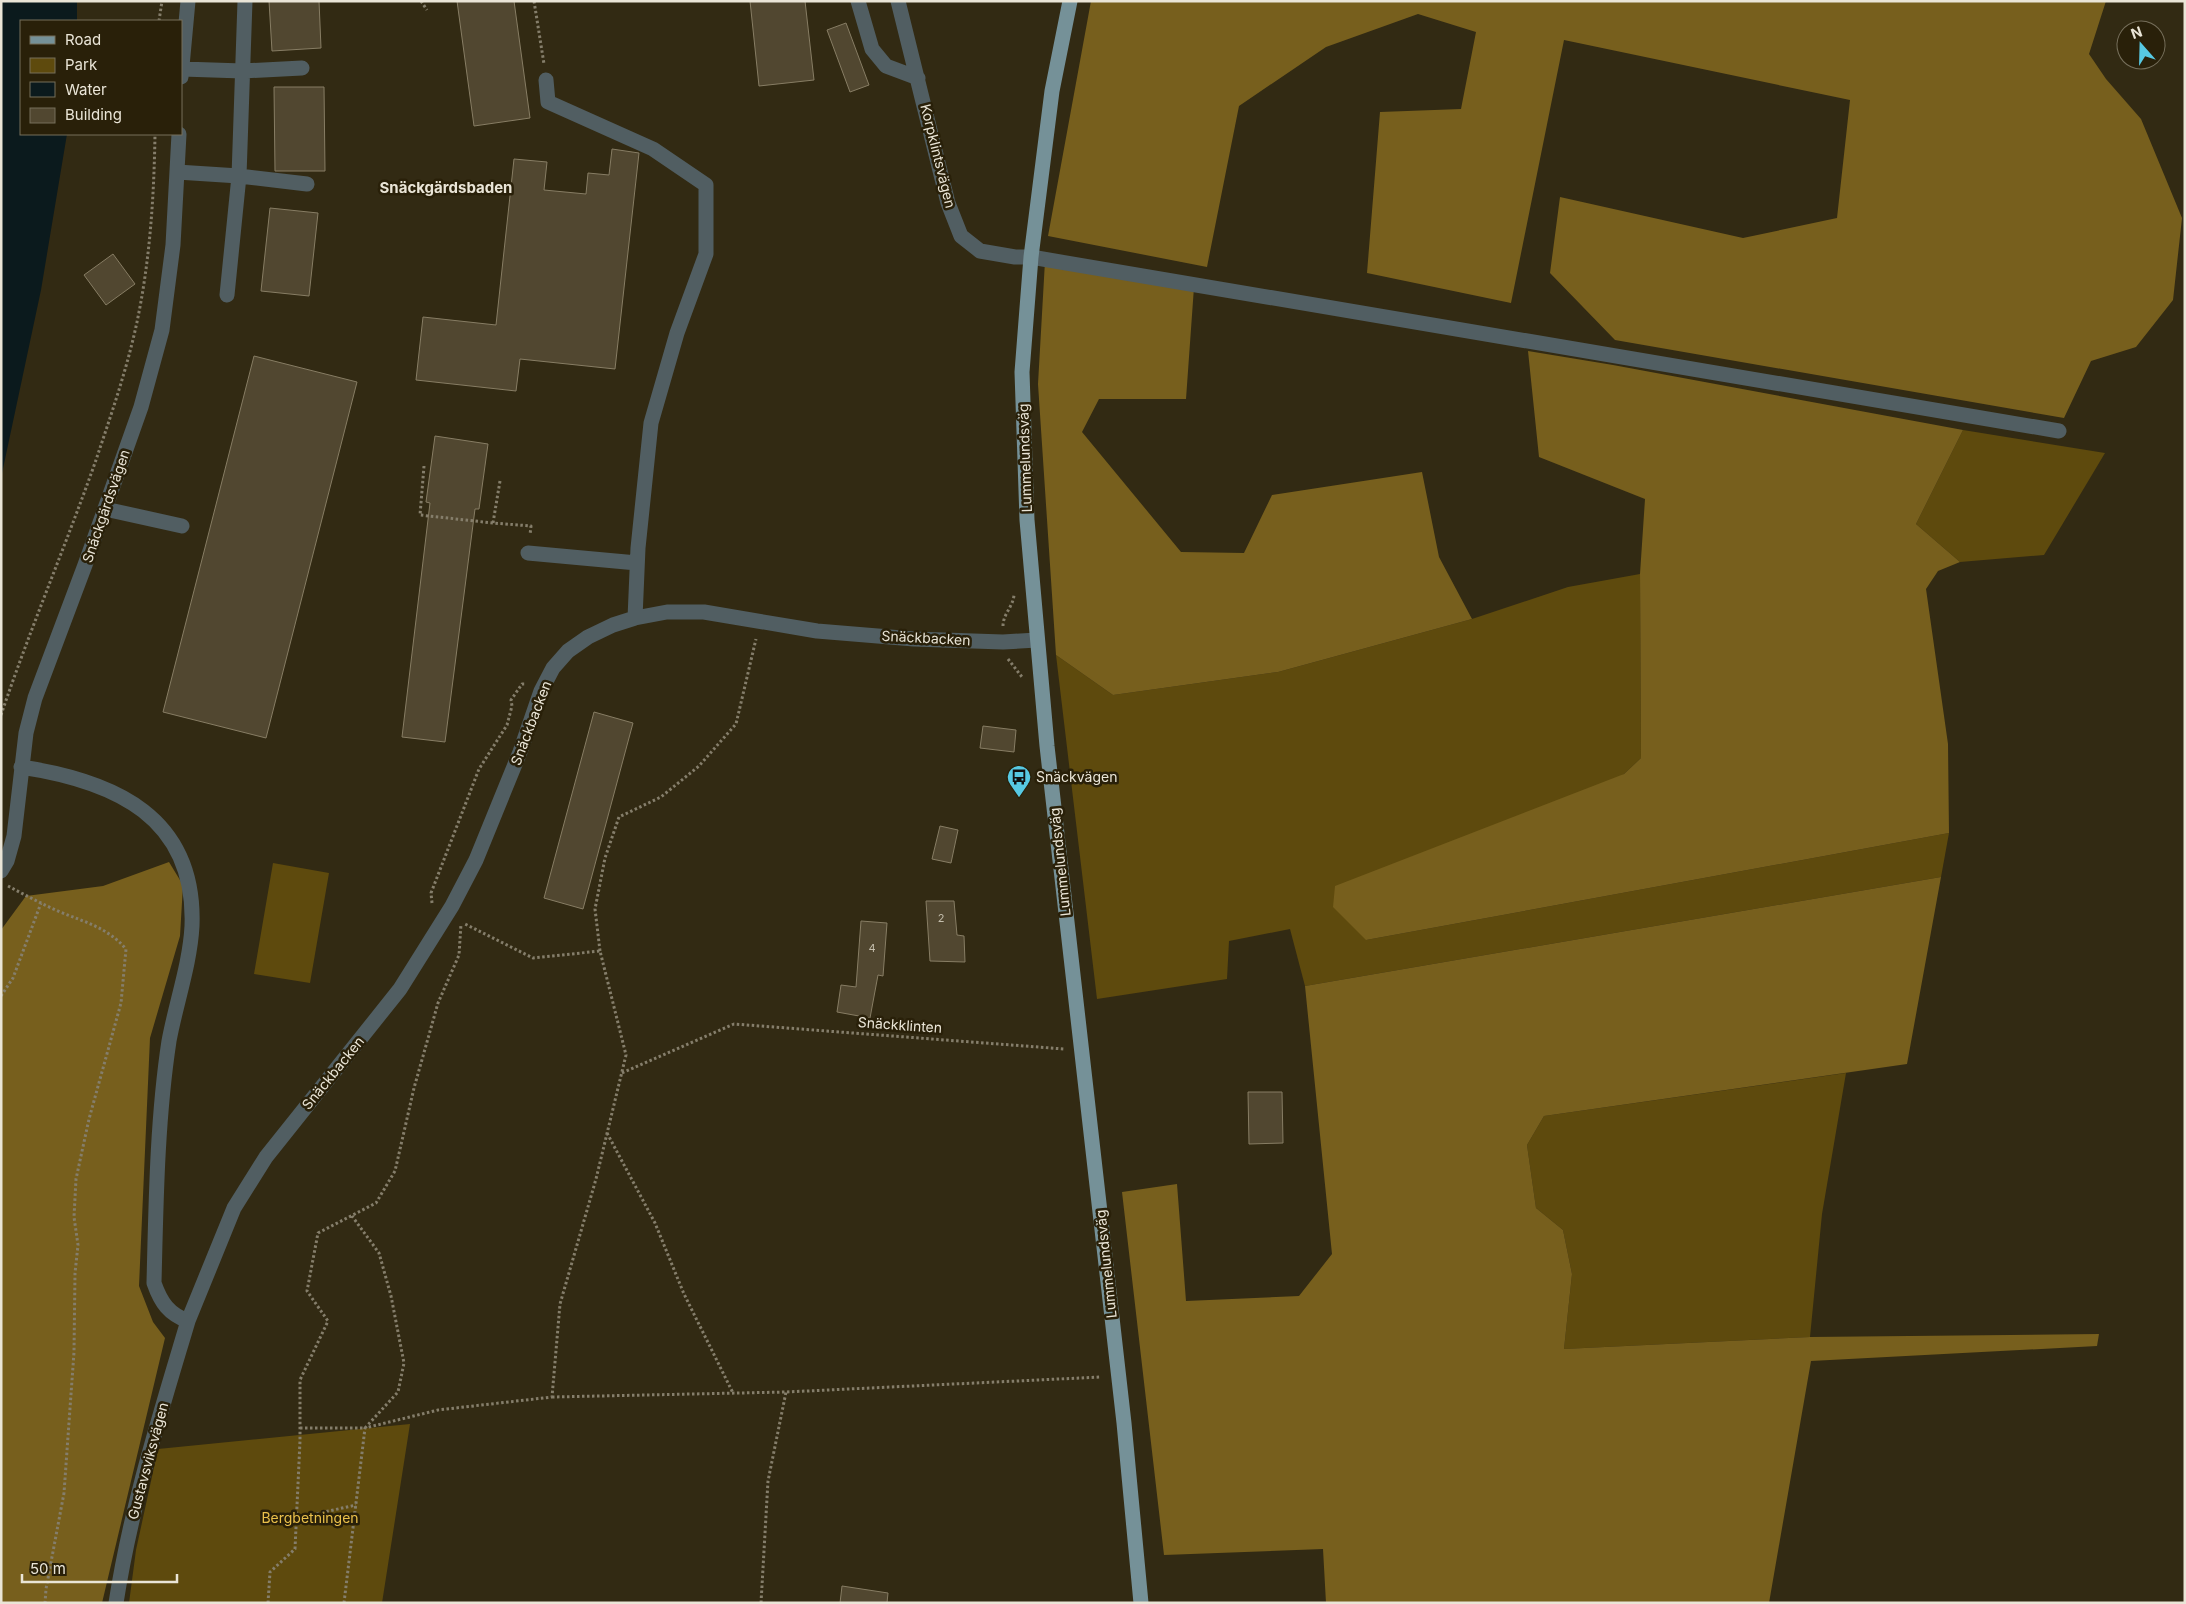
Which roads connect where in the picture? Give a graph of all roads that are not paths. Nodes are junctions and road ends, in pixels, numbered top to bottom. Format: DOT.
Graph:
graph roads {
  1 [pos="188,1"];
  2 [pos="245,1"];
  3 [pos="858,1"];
  4 [pos="898,1"];
  5 [pos="1070,1"];
  6 [pos="302,68"];
  7 [pos="182,69"];
  8 [pos="243,71"];
  9 [pos="918,78"];
  10 [pos="546,80"];
  11 [pos="179,135"];
  12 [pos="177,172"];
  13 [pos="239,176"];
  14 [pos="306,184"];
  15 [pos="1031,257"];
  16 [pos="227,295"];
  17 [pos="2059,431"];
  18 [pos="105,509"];
  19 [pos="182,526"];
  20 [pos="528,553"];
  21 [pos="638,563"];
  22 [pos="635,618"];
  23 [pos="1037,640"];
  24 [pos="21,767"];
  25 [pos="1,871"];
  26 [pos="188,1322"];
  27 [pos="116,1603"];
  28 [pos="1141,1603"];
  1 -- 7 [label="street"];
  2 -- 8 [label="street"];
  3 -- 9 [label="street"];
  4 -- 9 [label="street, Korpklintsvägen"];
  5 -- 15 [label="main road, Lummelundsväg"];
  6 -- 8 [label="street"];
  7 -- 8 [label="street"];
  8 -- 13 [label="street"];
  9 -- 15 [label="street, Korpklintsvägen"];
  10 -- 21 [label="street"];
  11 -- 12 [label="street, Snäckgärdsvägen"];
  12 -- 13 [label="street"];
  12 -- 18 [label="street, Snäckgärdsvägen"];
  13 -- 14 [label="street"];
  13 -- 16 [label="street"];
  15 -- 17 [label="street, Korpklintsvägen"];
  15 -- 23 [label="main road, Lummelundsväg"];
  18 -- 19 [label="street"];
  18 -- 24 [label="street, Snäckgärdsvägen"];
  20 -- 21 [label="street"];
  21 -- 22 [label="street"];
  22 -- 23 [label="street, Snäckbacken"];
  22 -- 26 [label="street, Snäckbacken"];
  23 -- 28 [label="main road, Lummelundsväg"];
  24 -- 25 [label="street, Snäckgärdsvägen"];
  24 -- 26 [label="street"];
  26 -- 27 [label="street, Gustavsviksvägen"];
}
